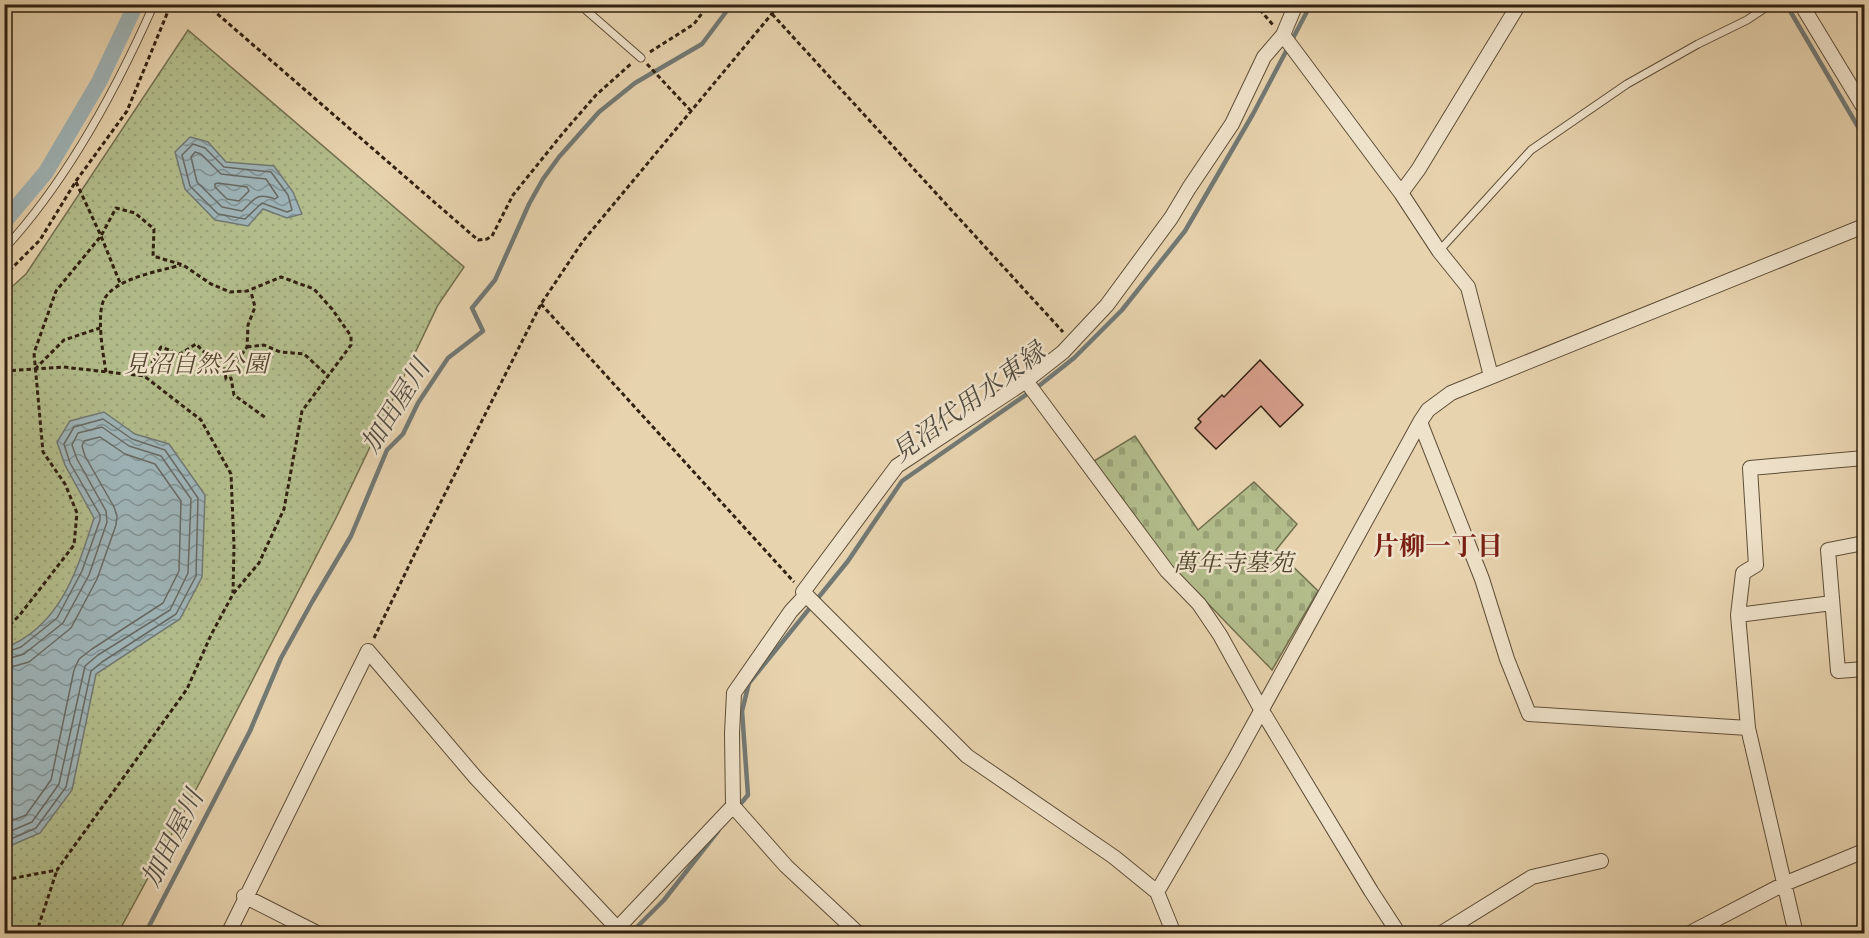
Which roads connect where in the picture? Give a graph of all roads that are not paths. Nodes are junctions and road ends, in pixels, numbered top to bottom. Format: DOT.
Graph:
graph roads {
  1 [pos="154,4"];
  2 [pos="579,4"];
  3 [pos="1296,4"];
  4 [pos="1519,4"];
  5 [pos="1771,4"];
  6 [pos="1801,4"];
  7 [pos="1283,35"];
  8 [pos="641,58"];
  9 [pos="1864,108"];
  10 [pos="1401,193"];
  11 [pos="1864,226"];
  12 [pos="4,249"];
  13 [pos="1439,251"];
  14 [pos="1491,376"];
  15 [pos="1026,381"];
  16 [pos="1420,422"];
  17 [pos="1864,459"];
  18 [pos="1864,543"];
  19 [pos="803,592"];
  20 [pos="1832,603"];
  21 [pos="1738,615"];
  22 [pos="1864,669"];
  23 [pos="1261,709"];
  24 [pos="1748,728"];
  25 [pos="733,806"];
  26 [pos="1864,851"];
  27 [pos="1601,861"];
  28 [pos="1784,884"];
  29 [pos="1157,892"];
  30 [pos="244,896"];
  31 [pos="615,931"];
  32 [pos="228,933"];
  33 [pos="320,933"];
  34 [pos="859,933"];
  35 [pos="1174,933"];
  36 [pos="1399,933"];
  37 [pos="1440,933"];
  38 [pos="1688,933"];
  39 [pos="1796,933"];
  1 -- 12 [label="lane"];
  2 -- 8 [label="lane"];
  3 -- 7 [label="street"];
  4 -- 10 [label="street"];
  5 -- 13 [label="lane"];
  6 -- 9 [label="street"];
  7 -- 10 [label="street"];
  7 -- 15 [label="street"];
  10 -- 13 [label="street"];
  11 -- 14 [label="street"];
  13 -- 14 [label="street"];
  14 -- 16 [label="street"];
  15 -- 19 [label="street"];
  15 -- 23 [label="street"];
  16 -- 23 [label="street"];
  16 -- 24 [label="street"];
  17 -- 21 [label="street"];
  18 -- 20 [label="street"];
  20 -- 21 [label="street"];
  20 -- 22 [label="street"];
  21 -- 24 [label="street"];
  23 -- 29 [label="street"];
  23 -- 36 [label="street"];
  24 -- 28 [label="street"];
  25 -- 29 [label="street"];
  25 -- 31 [label="street"];
  25 -- 34 [label="street"];
  26 -- 28 [label="street"];
  27 -- 37 [label="street"];
  28 -- 38 [label="street"];
  28 -- 39 [label="street"];
  29 -- 35 [label="street"];
  30 -- 31 [label="street"];
  30 -- 32 [label="street"];
  30 -- 33 [label="street"];
}
